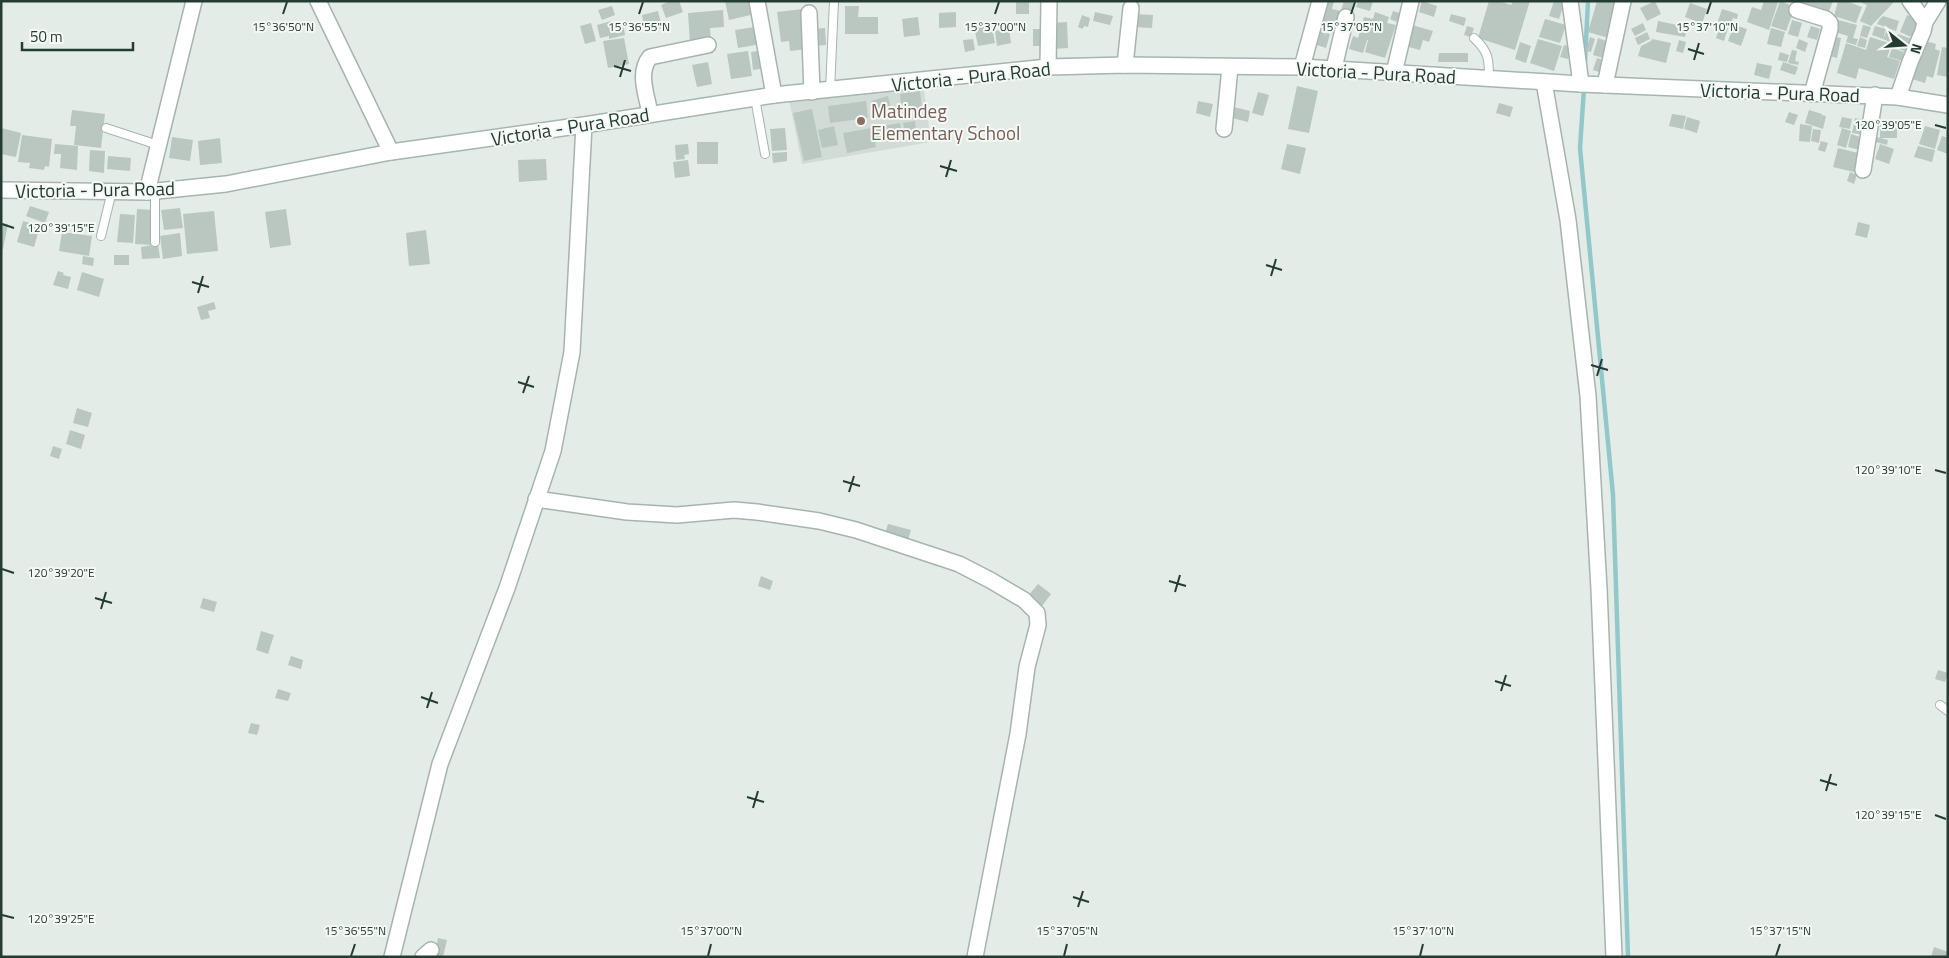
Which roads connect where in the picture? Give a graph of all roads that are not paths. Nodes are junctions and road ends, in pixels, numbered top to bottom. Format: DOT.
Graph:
graph roads {
  1 [pos="194,1"];
  2 [pos="318,1"];
  3 [pos="756,1"];
  4 [pos="834,1"];
  5 [pos="1049,1"];
  6 [pos="1320,1"];
  7 [pos="1570,1"];
  8 [pos="1623,1"];
  9 [pos="1910,1"];
  10 [pos="1938,1"];
  11 [pos="1407,2"];
  12 [pos="1131,8"];
  13 [pos="1798,10"];
  14 [pos="809,13"];
  15 [pos="1346,18"];
  16 [pos="1925,22"];
  17 [pos="1474,38"];
  18 [pos="708,45"];
  19 [pos="1125,65"];
  20 [pos="1302,66"];
  21 [pos="1048,67"];
  22 [pos="1230,67"];
  23 [pos="1334,68"];
  24 [pos="1394,73"];
  25 [pos="1489,79"];
  26 [pos="1544,82"];
  27 [pos="1581,84"];
  28 [pos="1605,85"];
  29 [pos="830,90"];
  30 [pos="812,92"];
  31 [pos="1812,94"];
  32 [pos="774,95"];
  33 [pos="1875,95"];
  34 [pos="1898,97"];
  35 [pos="755,98"];
  36 [pos="1948,105"];
  37 [pos="650,114"];
  38 [pos="584,125"];
  39 [pos="106,128"];
  40 [pos="1224,129"];
  41 [pos="158,145"];
  42 [pos="391,152"];
  43 [pos="765,154"];
  44 [pos="1863,170"];
  45 [pos="1,190"];
  46 [pos="112,191"];
  47 [pos="151,191"];
  48 [pos="102,236"];
  49 [pos="155,242"];
  50 [pos="536,500"];
  51 [pos="1940,705"];
  52 [pos="1948,711"];
  53 [pos="393,956"];
  54 [pos="974,957"];
  55 [pos="1614,957"];
  1 -- 41 [label="street"];
  2 -- 42 [label="street"];
  3 -- 32 [label="street"];
  4 -- 29 [label="lane"];
  5 -- 21 [label="street"];
  6 -- 20 [label="street"];
  7 -- 27 [label="street"];
  8 -- 28 [label="street"];
  9 -- 16 [label="street"];
  10 -- 16 [label="street"];
  11 -- 24 [label="street"];
  12 -- 19 [label="street"];
  13 -- 31 [label="street"];
  14 -- 30 [label="street"];
  15 -- 23 [label="street"];
  16 -- 34 [label="street"];
  17 -- 25 [label="lane"];
  18 -- 37 [label="street"];
  19 -- 21 [label="street, Victoria - Pura Road"];
  19 -- 22 [label="street, Victoria - Pura Road"];
  20 -- 22 [label="street, Victoria - Pura Road"];
  20 -- 23 [label="street, Victoria - Pura Road"];
  21 -- 29 [label="street, Victoria - Pura Road"];
  22 -- 40 [label="street"];
  23 -- 24 [label="street, Victoria - Pura Road"];
  24 -- 25 [label="street, Victoria - Pura Road"];
  25 -- 26 [label="street, Victoria - Pura Road"];
  26 -- 27 [label="street, Victoria - Pura Road"];
  26 -- 55 [label="street"];
  27 -- 28 [label="street, Victoria - Pura Road"];
  28 -- 31 [label="street, Victoria - Pura Road"];
  29 -- 30 [label="street, Victoria - Pura Road"];
  30 -- 32 [label="street, Victoria - Pura Road"];
  31 -- 33 [label="street, Victoria - Pura Road"];
  32 -- 35 [label="street, Victoria - Pura Road"];
  33 -- 34 [label="street, Victoria - Pura Road"];
  33 -- 44 [label="street"];
  34 -- 36 [label="street, Victoria - Pura Road"];
  35 -- 37 [label="street, Victoria - Pura Road"];
  35 -- 43 [label="lane"];
  37 -- 38 [label="street, Victoria - Pura Road"];
  38 -- 42 [label="street, Victoria - Pura Road"];
  38 -- 50 [label="street"];
  39 -- 41 [label="lane"];
  41 -- 47 [label="street"];
  42 -- 47 [label="street, Victoria - Pura Road"];
  45 -- 46 [label="street, Victoria - Pura Road"];
  46 -- 47 [label="street, Victoria - Pura Road"];
  46 -- 48 [label="lane"];
  47 -- 49 [label="lane"];
  50 -- 53 [label="street"];
  50 -- 54 [label="street"];
  51 -- 52 [label="lane"];
}
